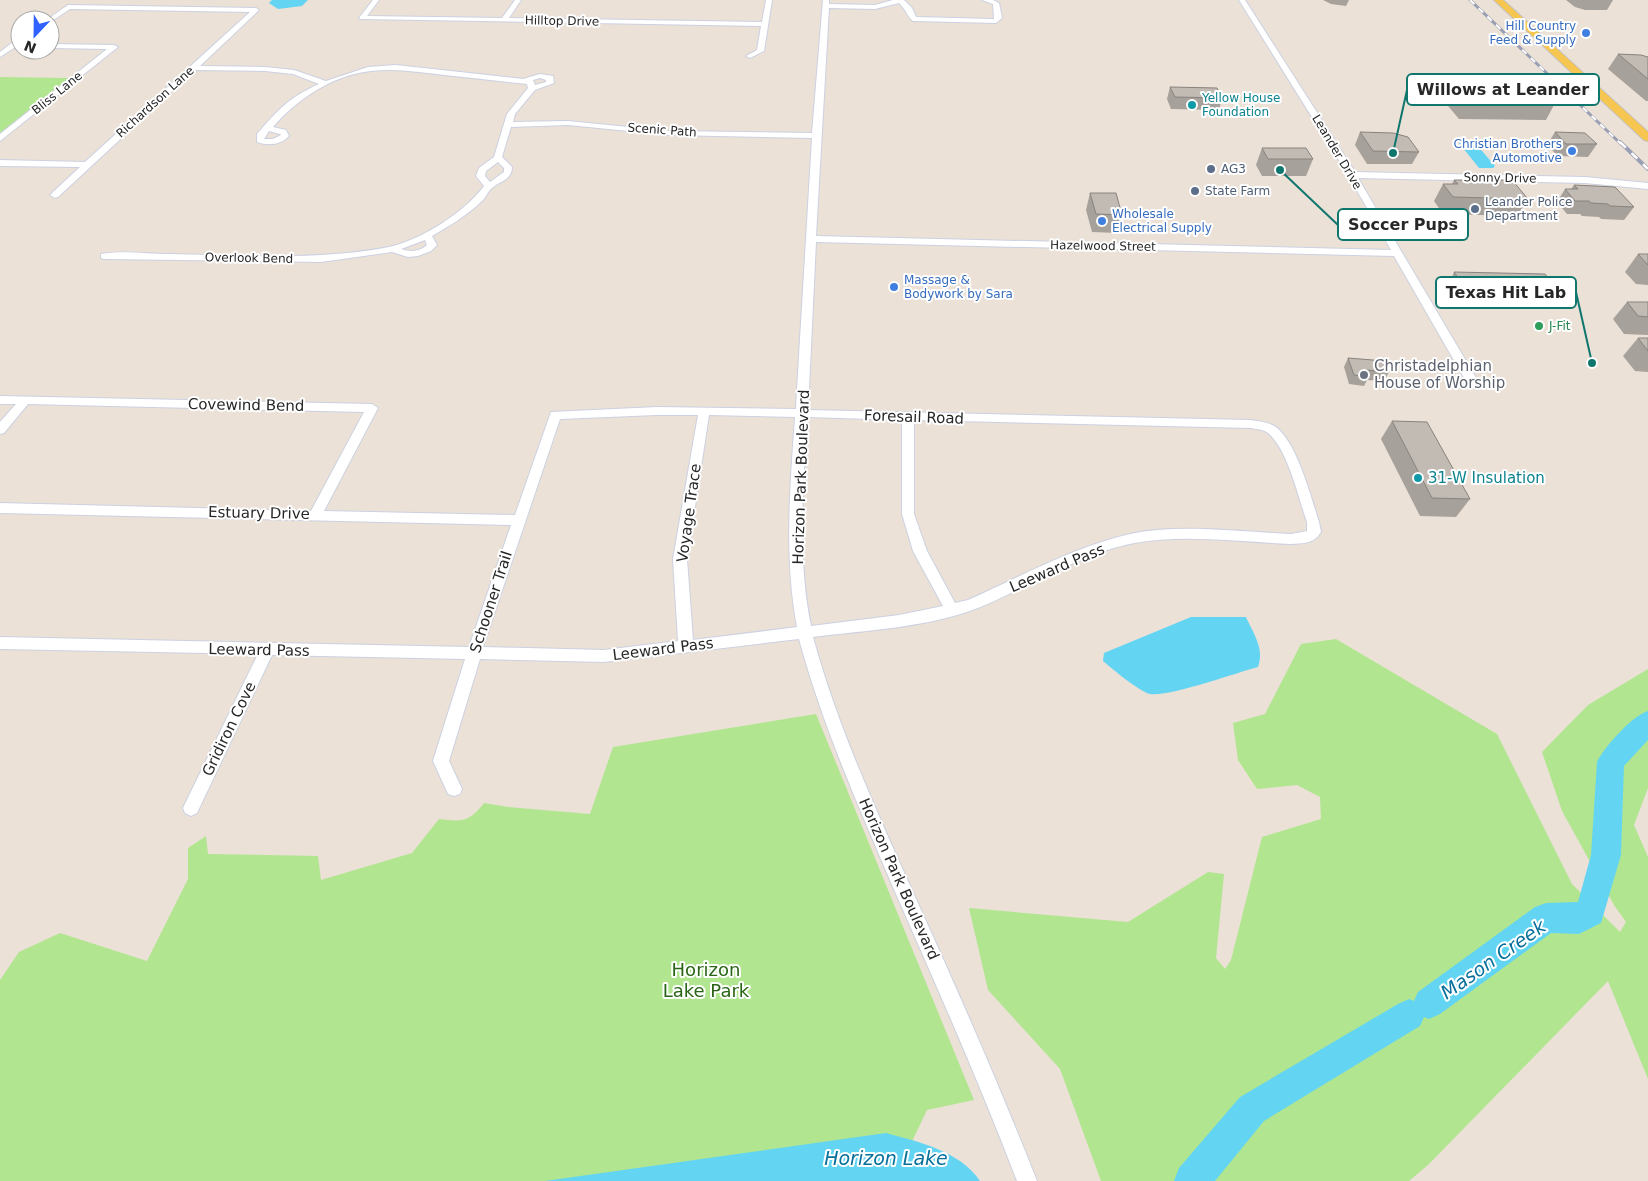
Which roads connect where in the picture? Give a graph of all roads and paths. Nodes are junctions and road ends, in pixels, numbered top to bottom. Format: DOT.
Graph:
graph roads {
  1 [pos="198,0"];
  2 [pos="376,0"];
  3 [pos="518,0"];
  4 [pos="769,0"];
  5 [pos="900,0"];
  6 [pos="985,0"];
  7 [pos="1242,0"];
  8 [pos="1498,0"];
  9 [pos="826,3"];
  10 [pos="187,9"];
  11 [pos="60,13"];
  12 [pos="362,18"];
  13 [pos="504,20"];
  14 [pos="763,24"];
  15 [pos="60,46"];
  16 [pos="750,56"];
  17 [pos="192,68"];
  18 [pos="526,80"];
  19 [pos="324,83"];
  20 [pos="532,88"];
  21 [pos="508,125"];
  22 [pos="269,128"];
  23 [pos="816,136"];
  24 [pos="0,138"];
  25 [pos="1648,138"];
  26 [pos="498,158"];
  27 [pos="0,164"];
  28 [pos="86,165"];
  29 [pos="1352,175"];
  30 [pos="489,186"];
  31 [pos="1648,186"];
  32 [pos="55,194"];
  33 [pos="810,239"];
  34 [pos="1397,253"];
  35 [pos="104,256"];
  36 [pos="1474,384"];
  37 [pos="0,400"];
  38 [pos="25,401"];
  39 [pos="704,411"];
  40 [pos="802,414"];
  41 [pos="555,415"];
  42 [pos="908,417"];
  43 [pos="0,430"];
  44 [pos="0,508"];
  45 [pos="316,514"];
  46 [pos="518,520"];
  47 [pos="1310,537"];
  48 [pos="952,610"];
  49 [pos="805,632"];
  50 [pos="0,643"];
  51 [pos="686,646"];
  52 [pos="267,650"];
  53 [pos="474,654"];
  54 [pos="454,789"];
  55 [pos="191,808"];
  56 [pos="1027,1181"];
  1 -- 10 [label="street"];
  2 -- 12 [label="street"];
  3 -- 13 [label="street"];
  4 -- 14 [label="street"];
  5 -- 6 [label="street"];
  5 -- 9 [label="street"];
  7 -- 29 [label="street, Leander Drive"];
  8 -- 25 [label="main road"];
  9 -- 23 [label="street, Horizon Park Boulevard"];
  10 -- 11 [label="street"];
  10 -- 17 [label="street, Richardson Lane"];
  12 -- 13 [label="street, Hilltop Drive"];
  13 -- 14 [label="street, Hilltop Drive"];
  14 -- 16 [label="street"];
  15 -- 24 [label="street, Bliss Lane"];
  17 -- 19 [label="street"];
  17 -- 28 [label="street, Richardson Lane"];
  18 -- 19 [label="street"];
  18 -- 20 [label="street"];
  18 -- 20 [label="street"];
  19 -- 22 [label="street"];
  20 -- 21 [label="street"];
  21 -- 23 [label="street, Scenic Path"];
  21 -- 26 [label="street"];
  23 -- 33 [label="street, Horizon Park Boulevard"];
  26 -- 30 [label="street"];
  26 -- 30 [label="street, Overlook Bend"];
  27 -- 28 [label="street"];
  28 -- 32 [label="street, Richardson Lane"];
  29 -- 31 [label="street, Sonny Drive"];
  29 -- 34 [label="street, Leander Drive"];
  30 -- 35 [label="street, Overlook Bend"];
  33 -- 34 [label="street, Hazelwood Street"];
  33 -- 40 [label="street, Horizon Park Boulevard"];
  34 -- 36 [label="street, Leander Drive"];
  37 -- 38 [label="street, Covewind Bend"];
  38 -- 43 [label="street"];
  38 -- 45 [label="street, Covewind Bend"];
  39 -- 40 [label="street, Foresail Road"];
  39 -- 41 [label="street, Foresail Road"];
  39 -- 51 [label="street, Voyage Trace"];
  40 -- 42 [label="street, Foresail Road"];
  40 -- 49 [label="street, Horizon Park Boulevard"];
  41 -- 46 [label="street, Schooner Trail"];
  42 -- 47 [label="street, Foresail Road"];
  42 -- 48 [label="street"];
  44 -- 45 [label="street, Estuary Drive"];
  45 -- 46 [label="street, Estuary Drive"];
  46 -- 53 [label="street, Schooner Trail"];
  47 -- 48 [label="street, Leeward Pass"];
  48 -- 49 [label="street, Leeward Pass"];
  49 -- 51 [label="street, Leeward Pass"];
  49 -- 56 [label="street, Horizon Park Boulevard"];
  50 -- 52 [label="street, Leeward Pass"];
  51 -- 53 [label="street, Leeward Pass"];
  52 -- 53 [label="street, Leeward Pass"];
  52 -- 55 [label="street, Gridiron Cove"];
  53 -- 54 [label="street, Schooner Trail"];
}
